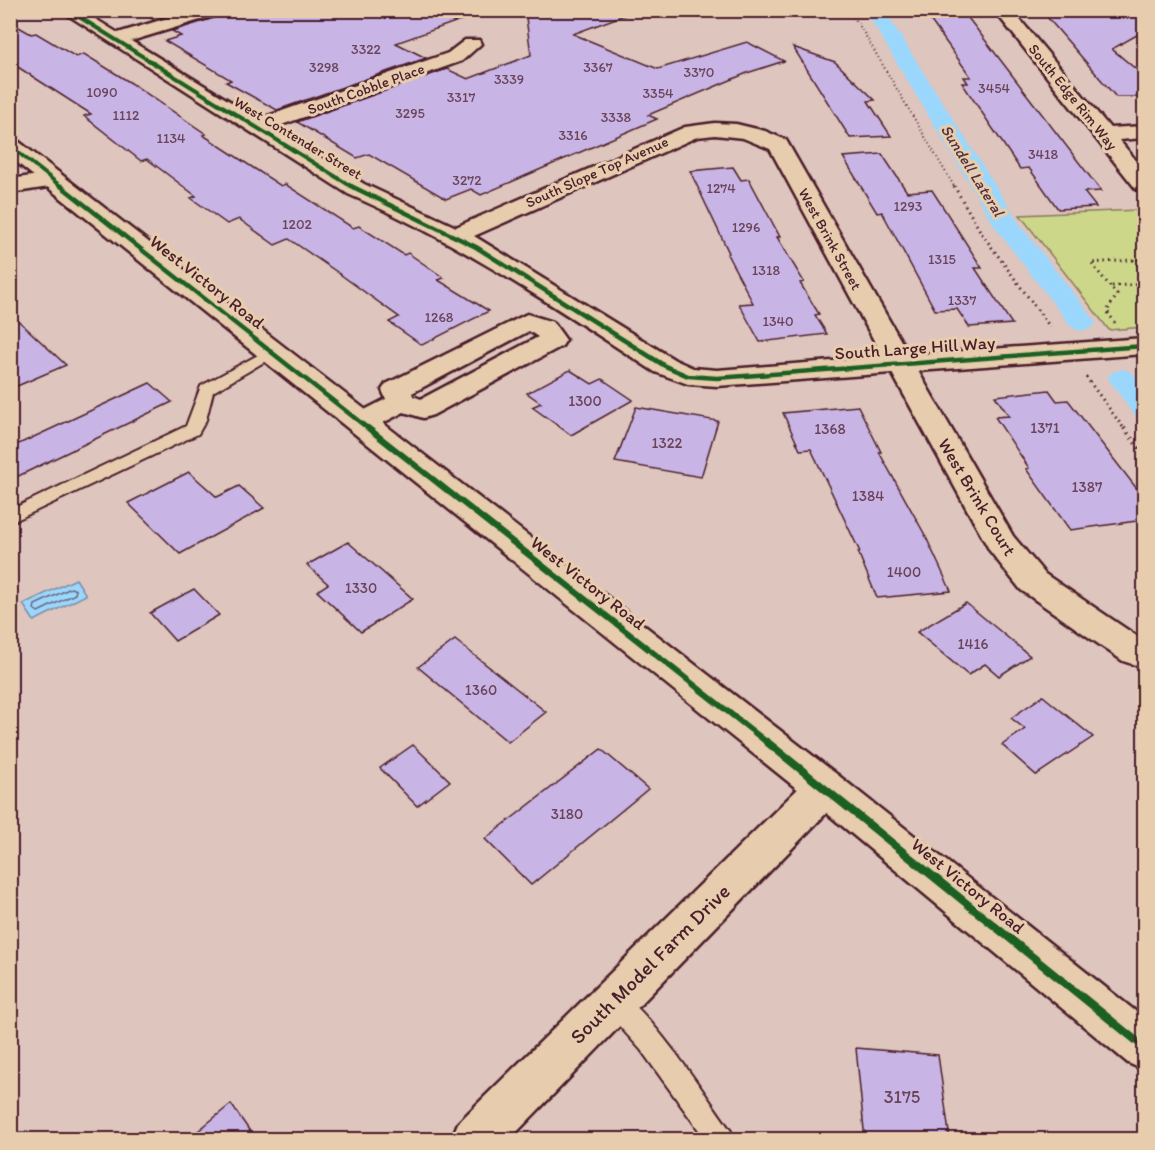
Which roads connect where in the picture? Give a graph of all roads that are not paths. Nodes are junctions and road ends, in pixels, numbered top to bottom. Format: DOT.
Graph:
graph roads {
  1 [pos="68,10"];
  2 [pos="214,10"];
  3 [pos="1002,10"];
  4 [pos="116,40"];
  5 [pos="472,44"];
  6 [pos="257,127"];
  7 [pos="745,130"];
  8 [pos="1144,132"];
  9 [pos="1105,135"];
  10 [pos="10,146"];
  11 [pos="54,180"];
  12 [pos="1144,184"];
  13 [pos="10,186"];
  14 [pos="454,236"];
  15 [pos="577,311"];
  16 [pos="1144,346"];
  17 [pos="271,352"];
  18 [pos="899,365"];
  19 [pos="688,376"];
  20 [pos="361,423"];
  21 [pos="10,517"];
  22 [pos="1136,652"];
  23 [pos="825,788"];
  24 [pos="613,1001"];
  25 [pos="1144,1047"];
  26 [pos="475,1140"];
  27 [pos="722,1140"];
  1 -- 4 [label="street, West Contender Street"];
  2 -- 4 [label="street"];
  3 -- 9 [label="street, South Edge Rim Way"];
  4 -- 6 [label="street, West Contender Street"];
  5 -- 6 [label="street, South Cobble Place"];
  6 -- 14 [label="street, West Contender Street"];
  7 -- 14 [label="street, South Slope Top Avenue"];
  7 -- 18 [label="street, West Brink Street"];
  8 -- 9 [label="street"];
  9 -- 12 [label="street, South Edge Rim Way"];
  10 -- 11 [label="street, West Victory Road"];
  11 -- 13 [label="street"];
  11 -- 17 [label="street, West Victory Road"];
  14 -- 15 [label="street, West Contender Street"];
  15 -- 19 [label="street, West Contender Street"];
  15 -- 20 [label="street"];
  16 -- 18 [label="street, South Large Hill Way"];
  17 -- 20 [label="street, West Victory Road"];
  17 -- 21 [label="lane"];
  18 -- 19 [label="street, South Large Hill Way"];
  18 -- 22 [label="street, West Brink Court"];
  20 -- 23 [label="street, West Victory Road"];
  23 -- 24 [label="street, South Model Farm Drive"];
  23 -- 25 [label="street, West Victory Road"];
  24 -- 26 [label="street, South Model Farm Drive"];
  24 -- 27 [label="lane"];
}
